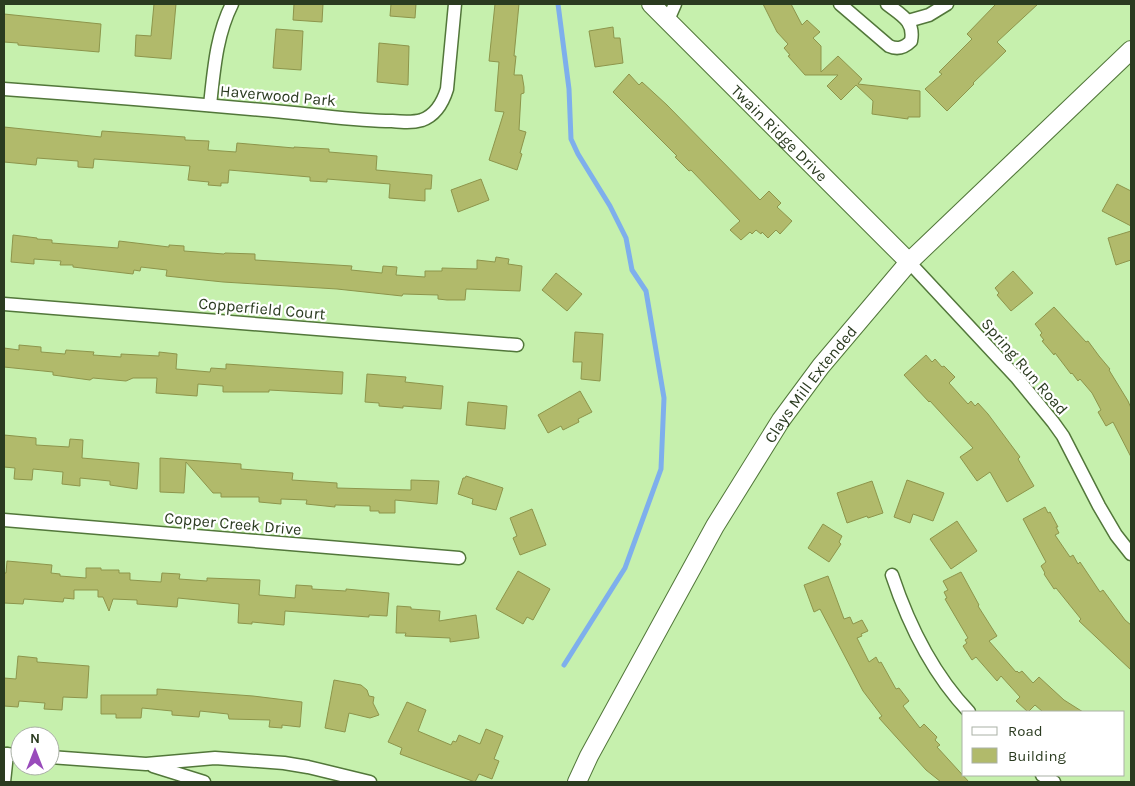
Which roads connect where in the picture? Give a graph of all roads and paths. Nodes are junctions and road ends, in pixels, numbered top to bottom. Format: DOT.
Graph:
graph roads {
  1 [pos="232,4"];
  2 [pos="456,4"];
  3 [pos="651,4"];
  4 [pos="675,4"];
  5 [pos="840,4"];
  6 [pos="887,4"];
  7 [pos="947,4"];
  8 [pos="668,20"];
  9 [pos="908,21"];
  10 [pos="1131,50"];
  11 [pos="4,89"];
  12 [pos="210,105"];
  13 [pos="909,262"];
  14 [pos="4,304"];
  15 [pos="517,346"];
  16 [pos="4,520"];
  17 [pos="1131,554"];
  18 [pos="459,558"];
  19 [pos="892,575"];
  20 [pos="968,711"];
  21 [pos="5,754"];
  22 [pos="60,758"];
  23 [pos="146,764"];
  24 [pos="4,782"];
  25 [pos="204,782"];
  26 [pos="370,782"];
  27 [pos="577,782"];
  1 -- 12 [label="street"];
  2 -- 12 [label="street, Haverwood Park"];
  3 -- 8 [label="main road, Twain Ridge Drive"];
  4 -- 8 [label="street"];
  5 -- 9 [label="street"];
  6 -- 9 [label="street"];
  7 -- 9 [label="street"];
  8 -- 13 [label="main road, Twain Ridge Drive"];
  10 -- 13 [label="main road, Clays Mill Extended"];
  11 -- 12 [label="street, Haverwood Park"];
  13 -- 17 [label="street, Spring Run Road"];
  13 -- 27 [label="main road, Clays Mill Extended"];
  14 -- 15 [label="street, Copperfield Court"];
  16 -- 18 [label="street, Copper Creek Drive"];
  19 -- 20 [label="street"];
  21 -- 24 [label="street"];
  22 -- 23 [label="street"];
  23 -- 25 [label="street"];
  23 -- 26 [label="street"];
}
